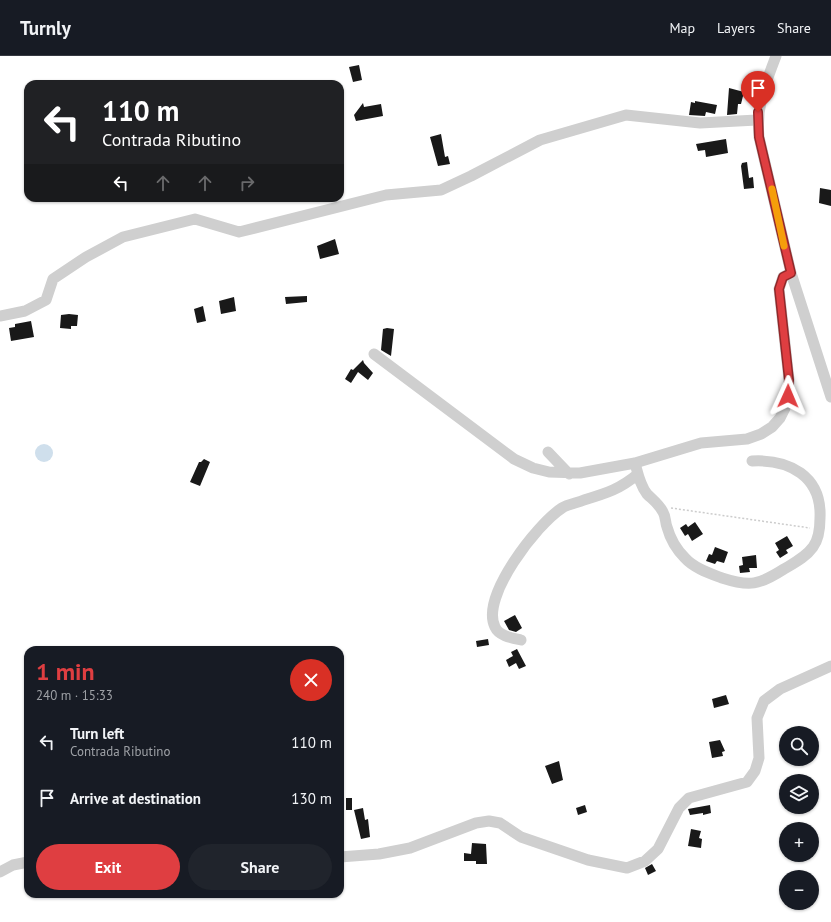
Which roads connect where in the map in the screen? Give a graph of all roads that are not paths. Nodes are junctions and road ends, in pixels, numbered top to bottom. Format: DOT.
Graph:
graph roads {
  1 [pos="776,56"];
  2 [pos="757,120"];
  3 [pos="791,273"];
  4 [pos="0,316"];
  5 [pos="374,354"];
  6 [pos="831,397"];
  7 [pos="548,452"];
  8 [pos="752,461"];
  9 [pos="636,468"];
  10 [pos="569,474"];
  11 [pos="521,640"];
  12 [pos="831,666"];
  13 [pos="344,857"];
  14 [pos="24,863"];
  15 [pos="0,872"];
  1 -- 2 [label="street"];
  2 -- 3 [label="street"];
  2 -- 4 [label="street"];
  3 -- 6 [label="street"];
  3 -- 9 [label="street"];
  5 -- 10 [label="street"];
  7 -- 10 [label="street"];
  8 -- 9 [label="street"];
  9 -- 10 [label="street"];
  9 -- 11 [label="street"];
  12 -- 13 [label="street"];
  14 -- 15 [label="street"];
}
